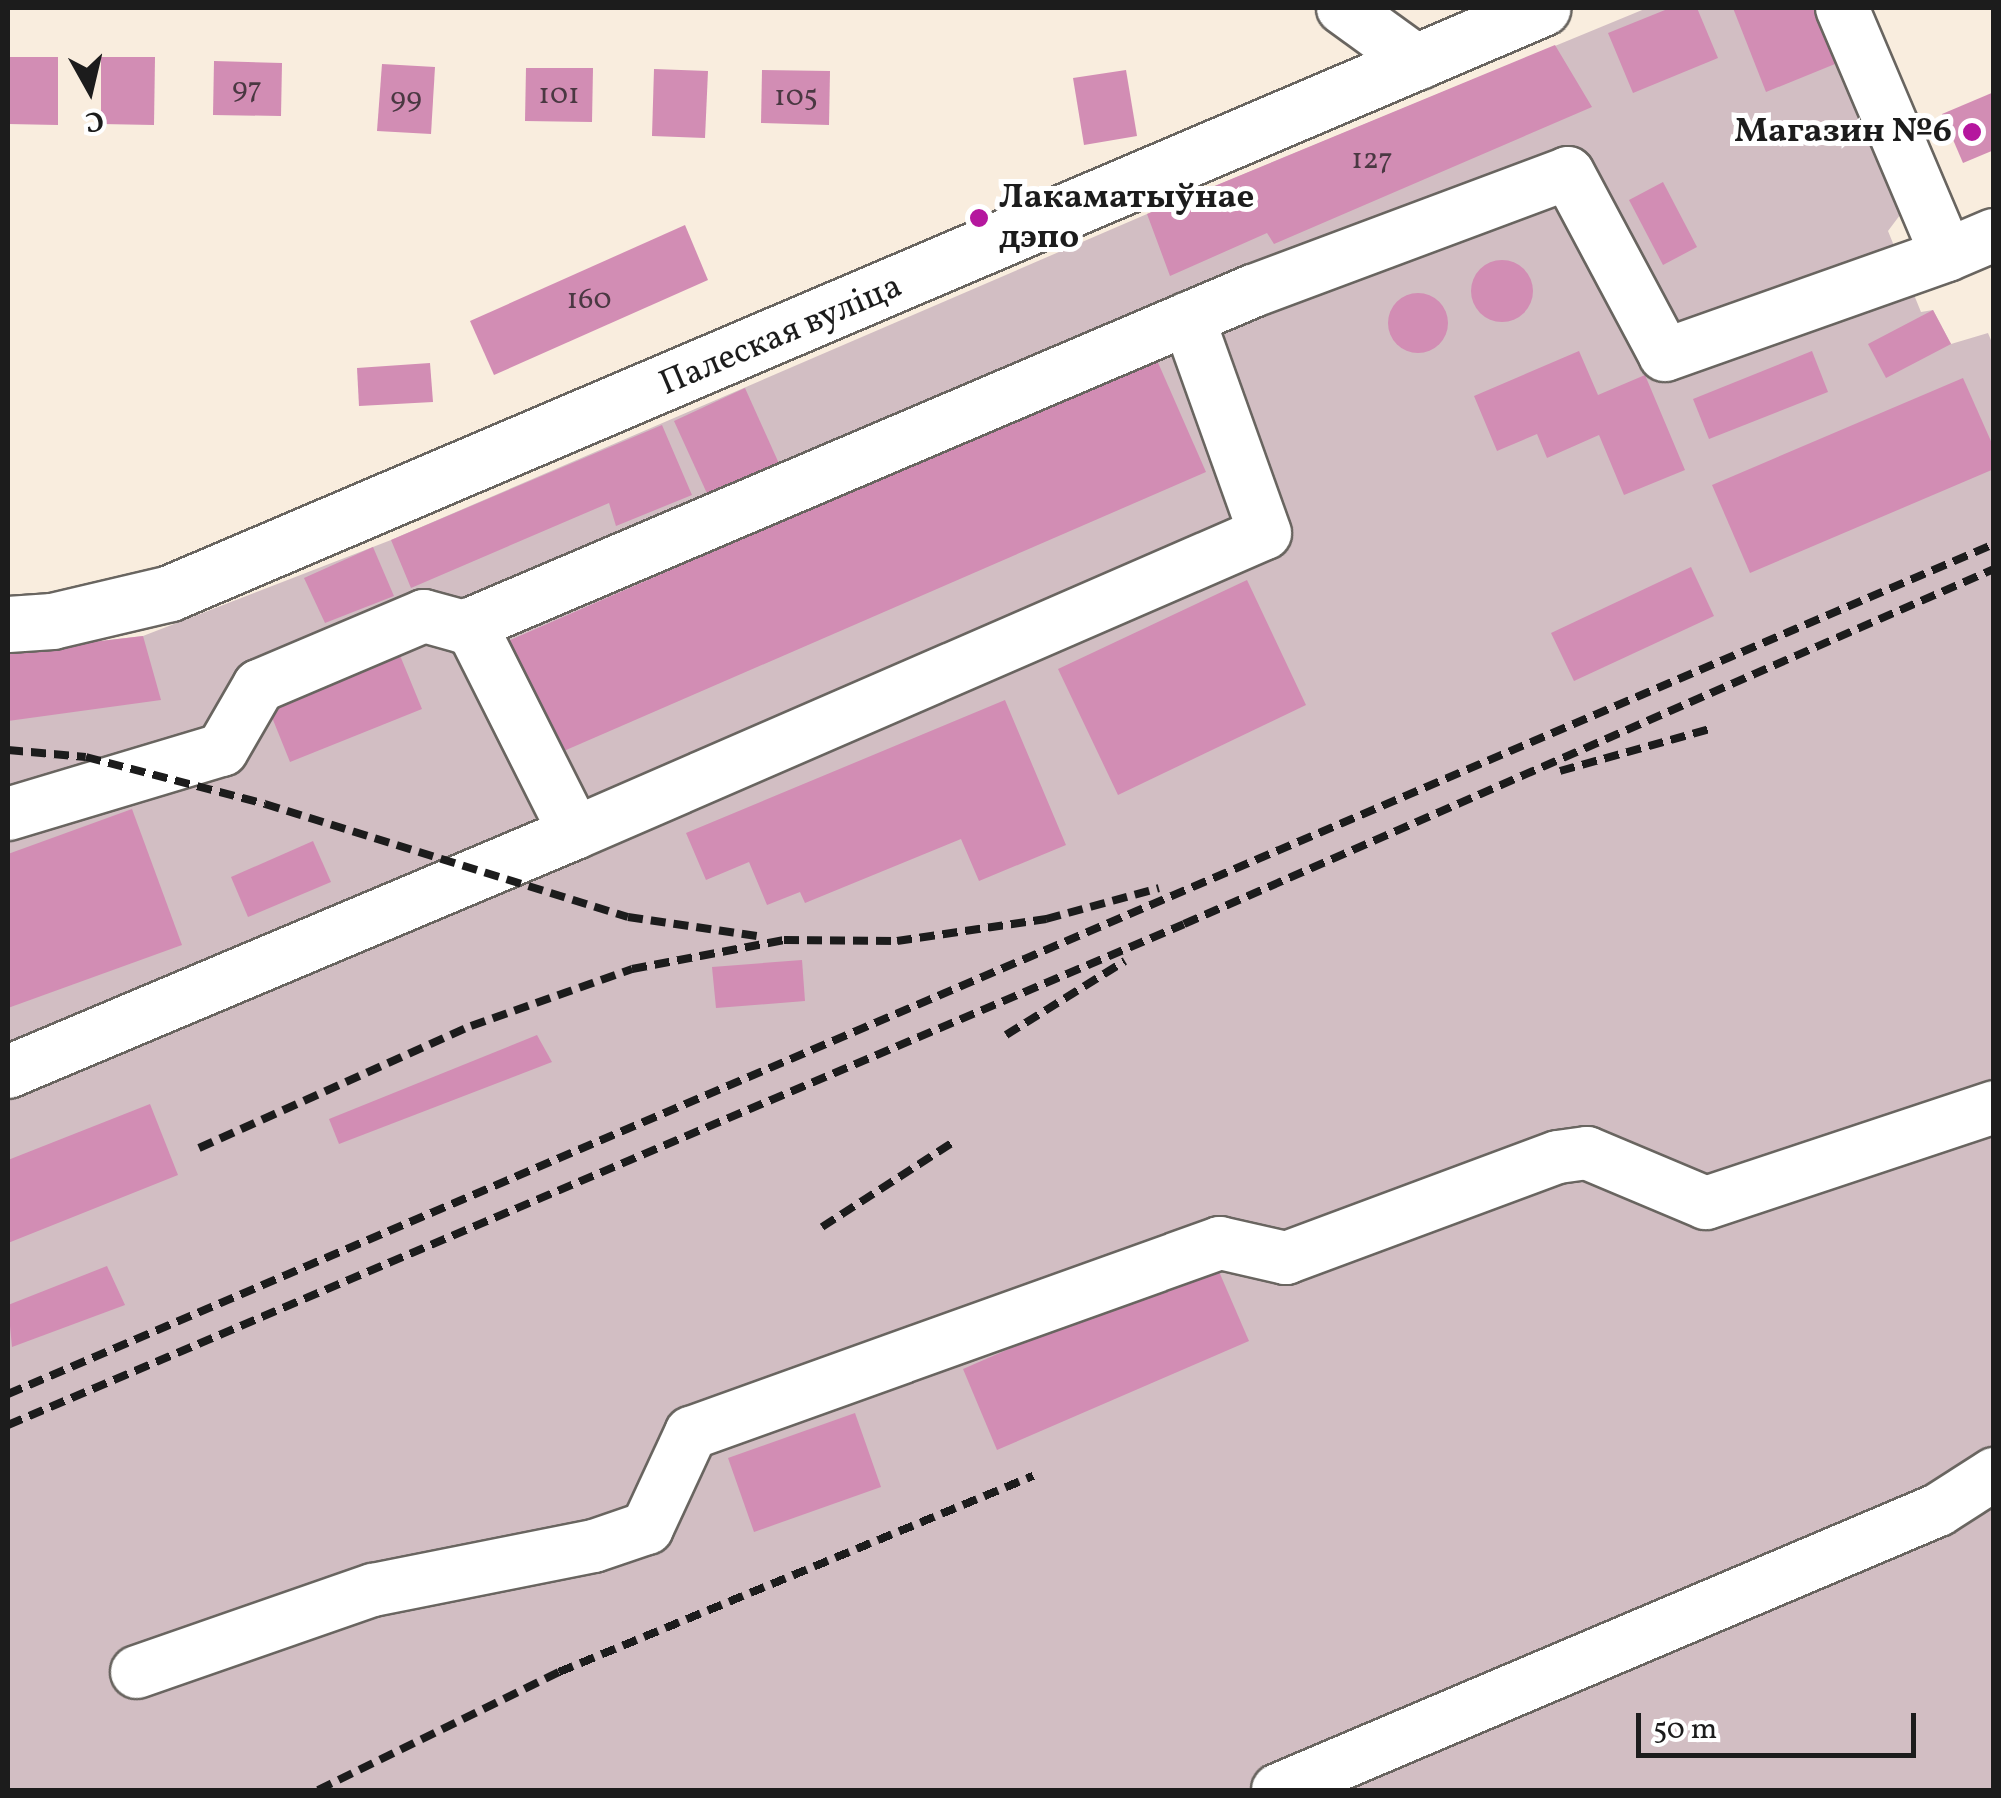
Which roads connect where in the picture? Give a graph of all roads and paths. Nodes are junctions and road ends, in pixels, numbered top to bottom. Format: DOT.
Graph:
graph roads {
  1 [pos="1344,8"];
  2 [pos="1542,8"];
  3 [pos="1842,8"];
  4 [pos="1419,63"];
  5 [pos="1970,238"];
  6 [pos="1188,318"];
  7 [pos="8,624"];
  8 [pos="470,624"];
  9 [pos="8,814"];
  10 [pos="575,832"];
  11 [pos="8,1072"];
  12 [pos="1994,1108"];
  13 [pos="1994,1474"];
  14 [pos="136,1672"];
  15 [pos="1278,1790"];
  1 -- 4 [label="street"];
  2 -- 4 [label="main road, Палеская вуліца"];
  3 -- 5 [label="street"];
  4 -- 7 [label="main road, Палеская вуліца"];
  5 -- 6 [label="street"];
  6 -- 8 [label="street"];
  6 -- 10 [label="street"];
  8 -- 9 [label="street"];
  8 -- 10 [label="street"];
  10 -- 11 [label="street"];
  12 -- 14 [label="street"];
  13 -- 15 [label="street"];
}
